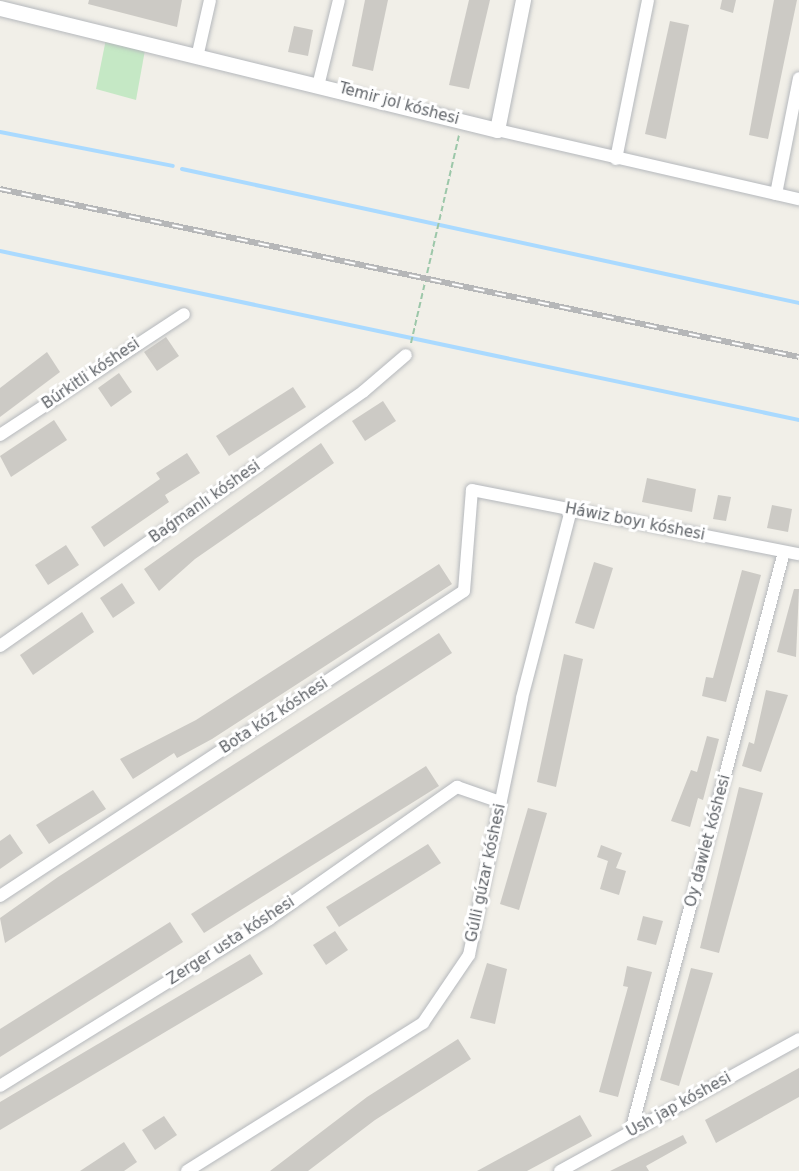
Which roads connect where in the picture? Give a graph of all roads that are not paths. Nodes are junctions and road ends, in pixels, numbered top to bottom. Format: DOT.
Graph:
graph roads {
  1 [pos="210,0"];
  2 [pos="339,0"];
  3 [pos="523,0"];
  4 [pos="648,0"];
  5 [pos="0,8"];
  6 [pos="198,53"];
  7 [pos="799,78"];
  8 [pos="319,82"];
  9 [pos="497,130"];
  10 [pos="616,159"];
  11 [pos="776,194"];
  12 [pos="799,198"];
  13 [pos="183,314"];
  14 [pos="406,355"];
  15 [pos="0,435"];
  16 [pos="471,490"];
  17 [pos="571,510"];
  18 [pos="784,552"];
  19 [pos="799,554"];
  20 [pos="0,646"];
  21 [pos="500,802"];
  22 [pos="0,896"];
  23 [pos="799,1039"];
  24 [pos="0,1086"];
  25 [pos="631,1131"];
  26 [pos="187,1171"];
  27 [pos="561,1171"];
  1 -- 6 [label="street"];
  2 -- 8 [label="street"];
  3 -- 9 [label="street"];
  4 -- 10 [label="street"];
  5 -- 6 [label="street, Temir jol kóshesi"];
  6 -- 8 [label="street, Temir jol kóshesi"];
  7 -- 11 [label="street"];
  8 -- 9 [label="street, Temir jol kóshesi"];
  9 -- 10 [label="street, Temir jol kóshesi"];
  10 -- 11 [label="street, Temir jol kóshesi"];
  11 -- 12 [label="street, Temir jol kóshesi"];
  13 -- 15 [label="street, Búrkitli kóshesi"];
  14 -- 20 [label="street, Baǵmanlı kóshesi"];
  16 -- 17 [label="street, Háwiz boyı kóshesi"];
  16 -- 22 [label="street, Bota kóz kóshesi"];
  17 -- 18 [label="street, Háwiz boyı kóshesi"];
  17 -- 21 [label="street, Gúlli gúzar kóshesi"];
  18 -- 19 [label="street, Háwiz boyı kóshesi"];
  18 -- 25 [label="street, Oy dawlet kóshesi"];
  21 -- 24 [label="street, Zerger usta kóshesi"];
  21 -- 26 [label="street, Gúlli gúzar kóshesi"];
  23 -- 25 [label="street, Ush jap kóshesi"];
  25 -- 27 [label="street, Ush jap kóshesi"];
}
